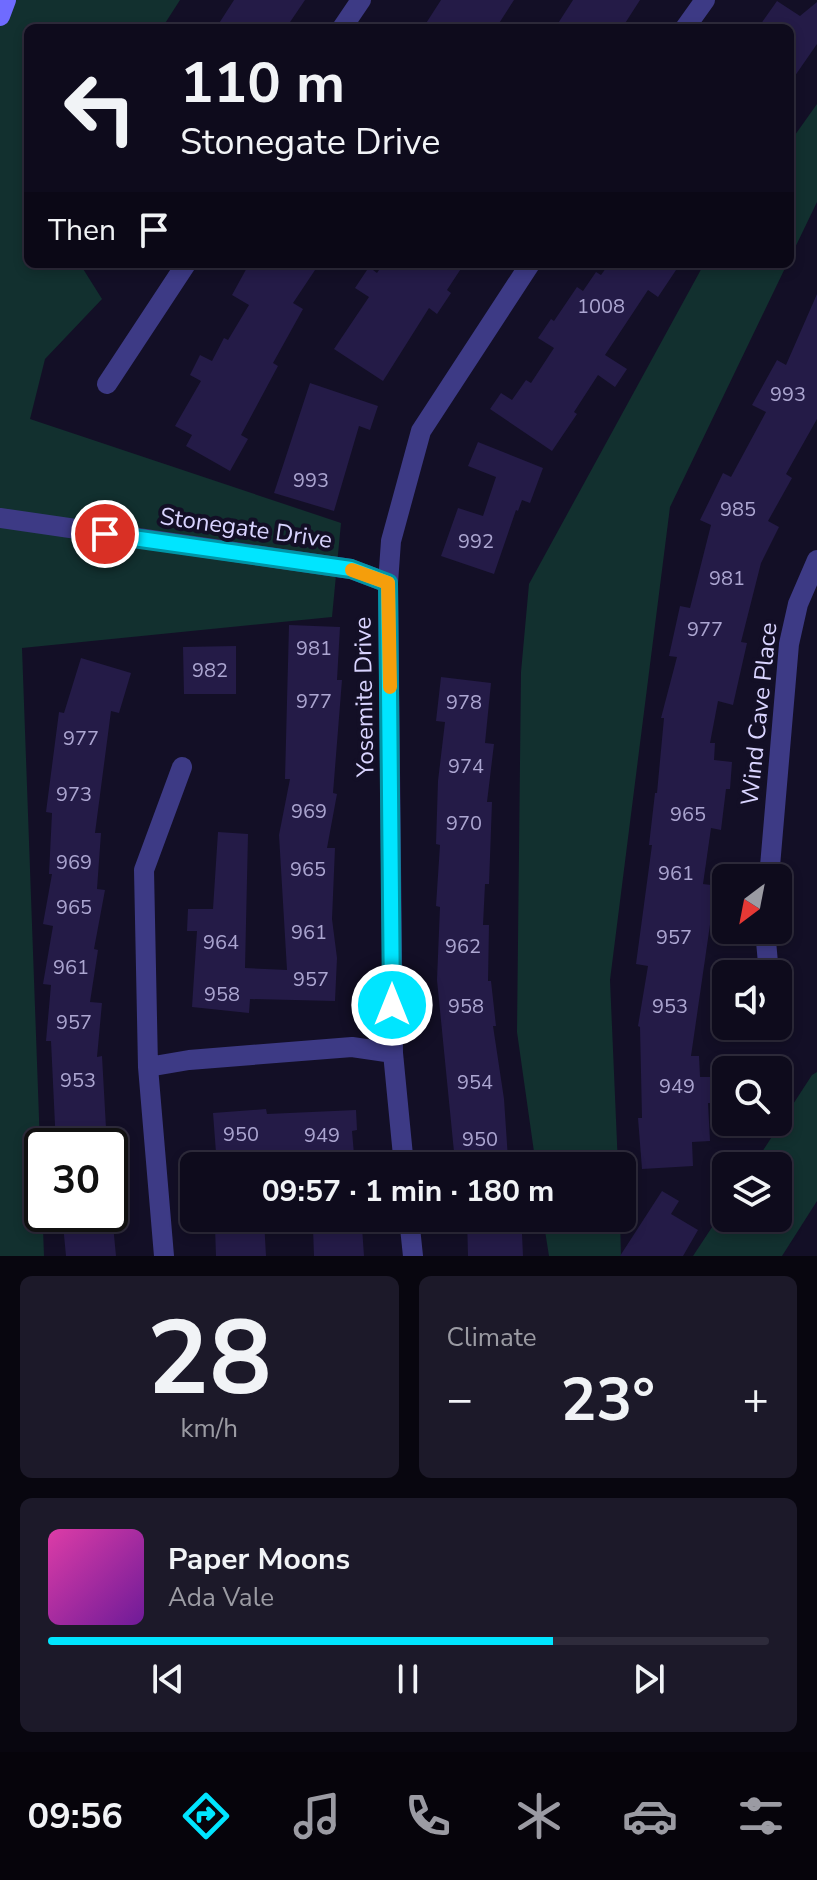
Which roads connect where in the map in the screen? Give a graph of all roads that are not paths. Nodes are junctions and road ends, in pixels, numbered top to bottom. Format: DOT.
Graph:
graph roads {
  1 [pos="6,0"];
  2 [pos="361,0"];
  3 [pos="705,0"];
  4 [pos="0,16"];
  5 [pos="345,24"];
  6 [pos="688,24"];
  7 [pos="183,268"];
  8 [pos="527,268"];
  9 [pos="107,384"];
  10 [pos="0,518"];
  11 [pos="817,560"];
  12 [pos="388,583"];
  13 [pos="182,767"];
  14 [pos="770,864"];
  15 [pos="393,1053"];
  16 [pos="148,1067"];
  17 [pos="403,1152"];
  18 [pos="410,1232"];
  19 [pos="164,1256"];
  20 [pos="413,1256"];
  1 -- 4 [label="main road"];
  2 -- 5 [label="street"];
  3 -- 6 [label="street"];
  7 -- 9 [label="street"];
  8 -- 12 [label="street, Yosemite Drive"];
  10 -- 12 [label="street, Stonegate Drive"];
  11 -- 14 [label="street, Wind Cave Place"];
  12 -- 15 [label="street, Yosemite Drive"];
  13 -- 16 [label="street"];
  15 -- 16 [label="street"];
  15 -- 17 [label="street, Yosemite Drive"];
  16 -- 19 [label="street"];
  18 -- 20 [label="street"];
}
